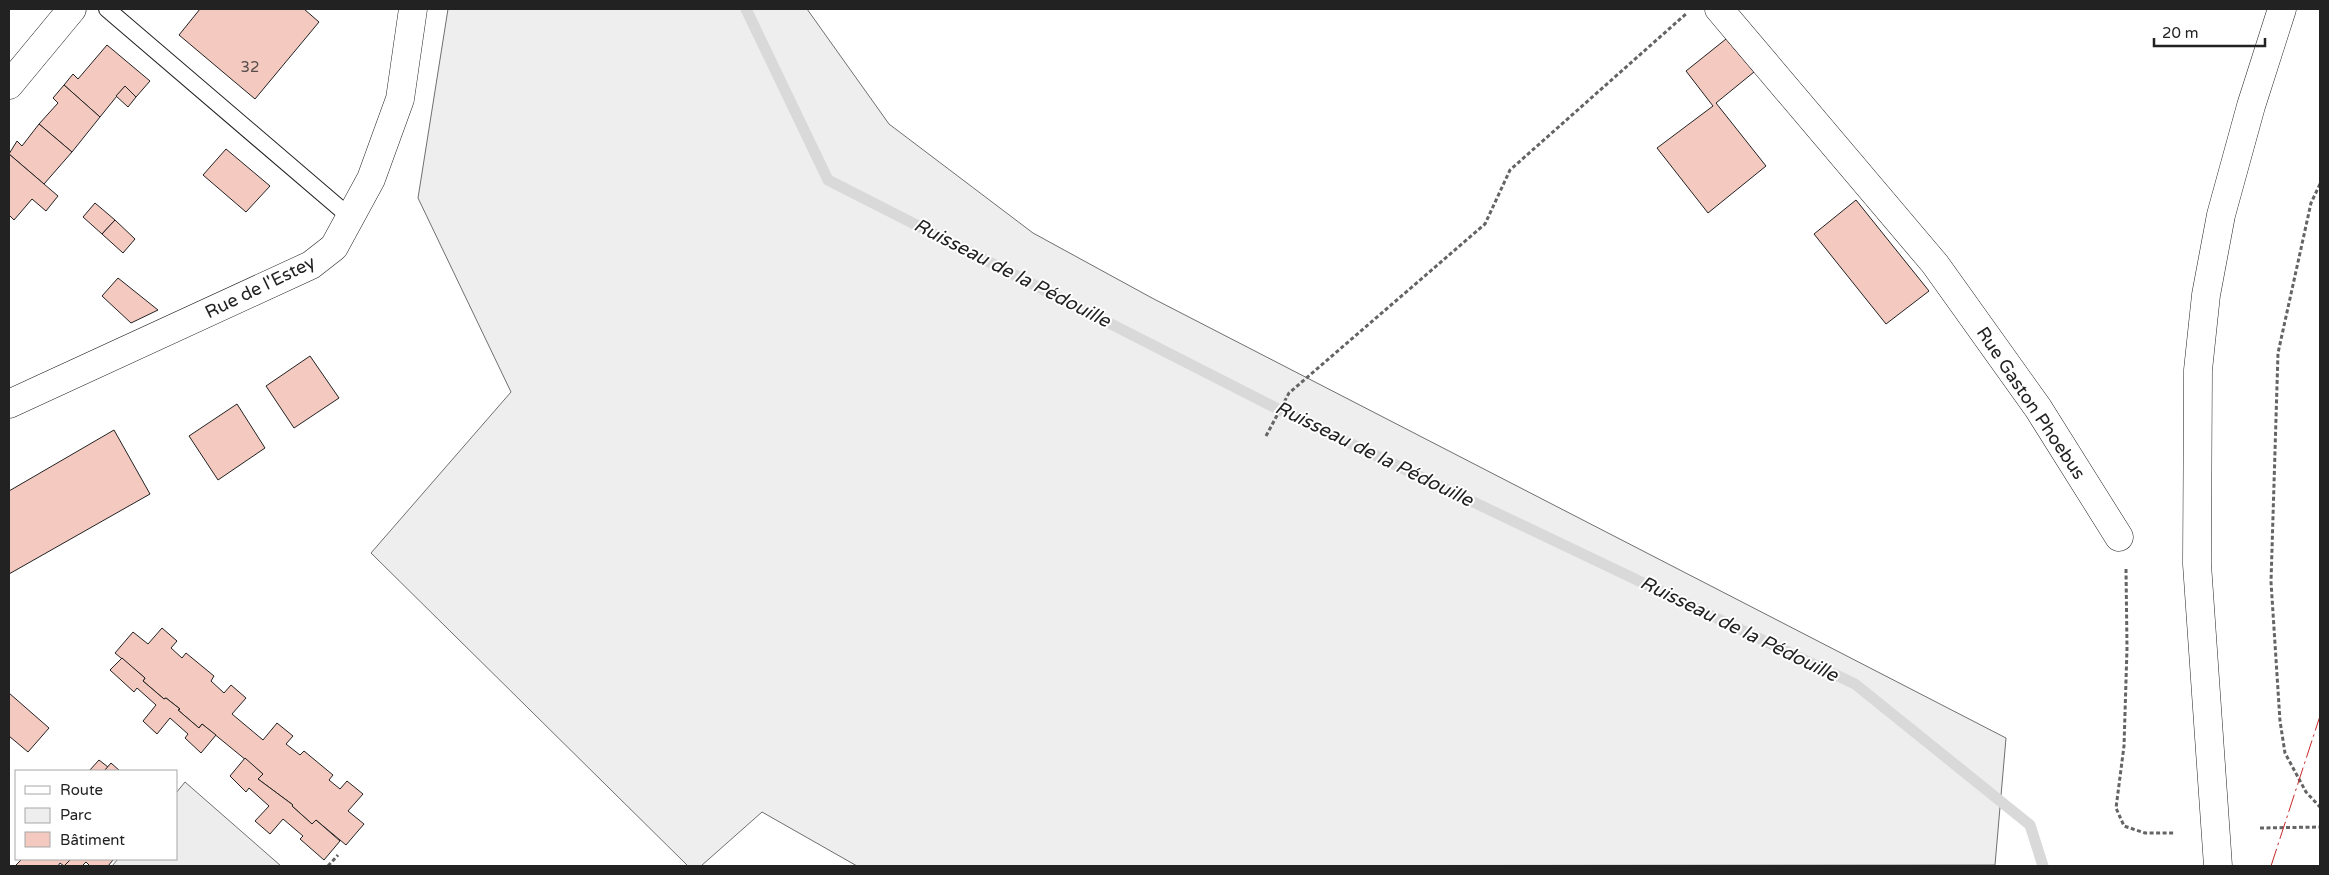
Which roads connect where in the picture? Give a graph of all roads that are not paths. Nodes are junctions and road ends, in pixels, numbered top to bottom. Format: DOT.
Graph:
graph roads {
  1 [pos="72,9"];
  2 [pos="107,9"];
  3 [pos="413,9"];
  4 [pos="1718,9"];
  5 [pos="2282,9"];
  6 [pos="9,85"];
  7 [pos="350,217"];
  8 [pos="9,404"];
  9 [pos="2119,537"];
  10 [pos="2218,866"];
  1 -- 6 [label="street"];
  2 -- 7 [label="lane"];
  3 -- 7 [label="street, Rue de l'Estey"];
  4 -- 9 [label="street, Rue Gaston Phoebus"];
  5 -- 10 [label="street"];
  7 -- 8 [label="street, Rue de l'Estey"];
}
